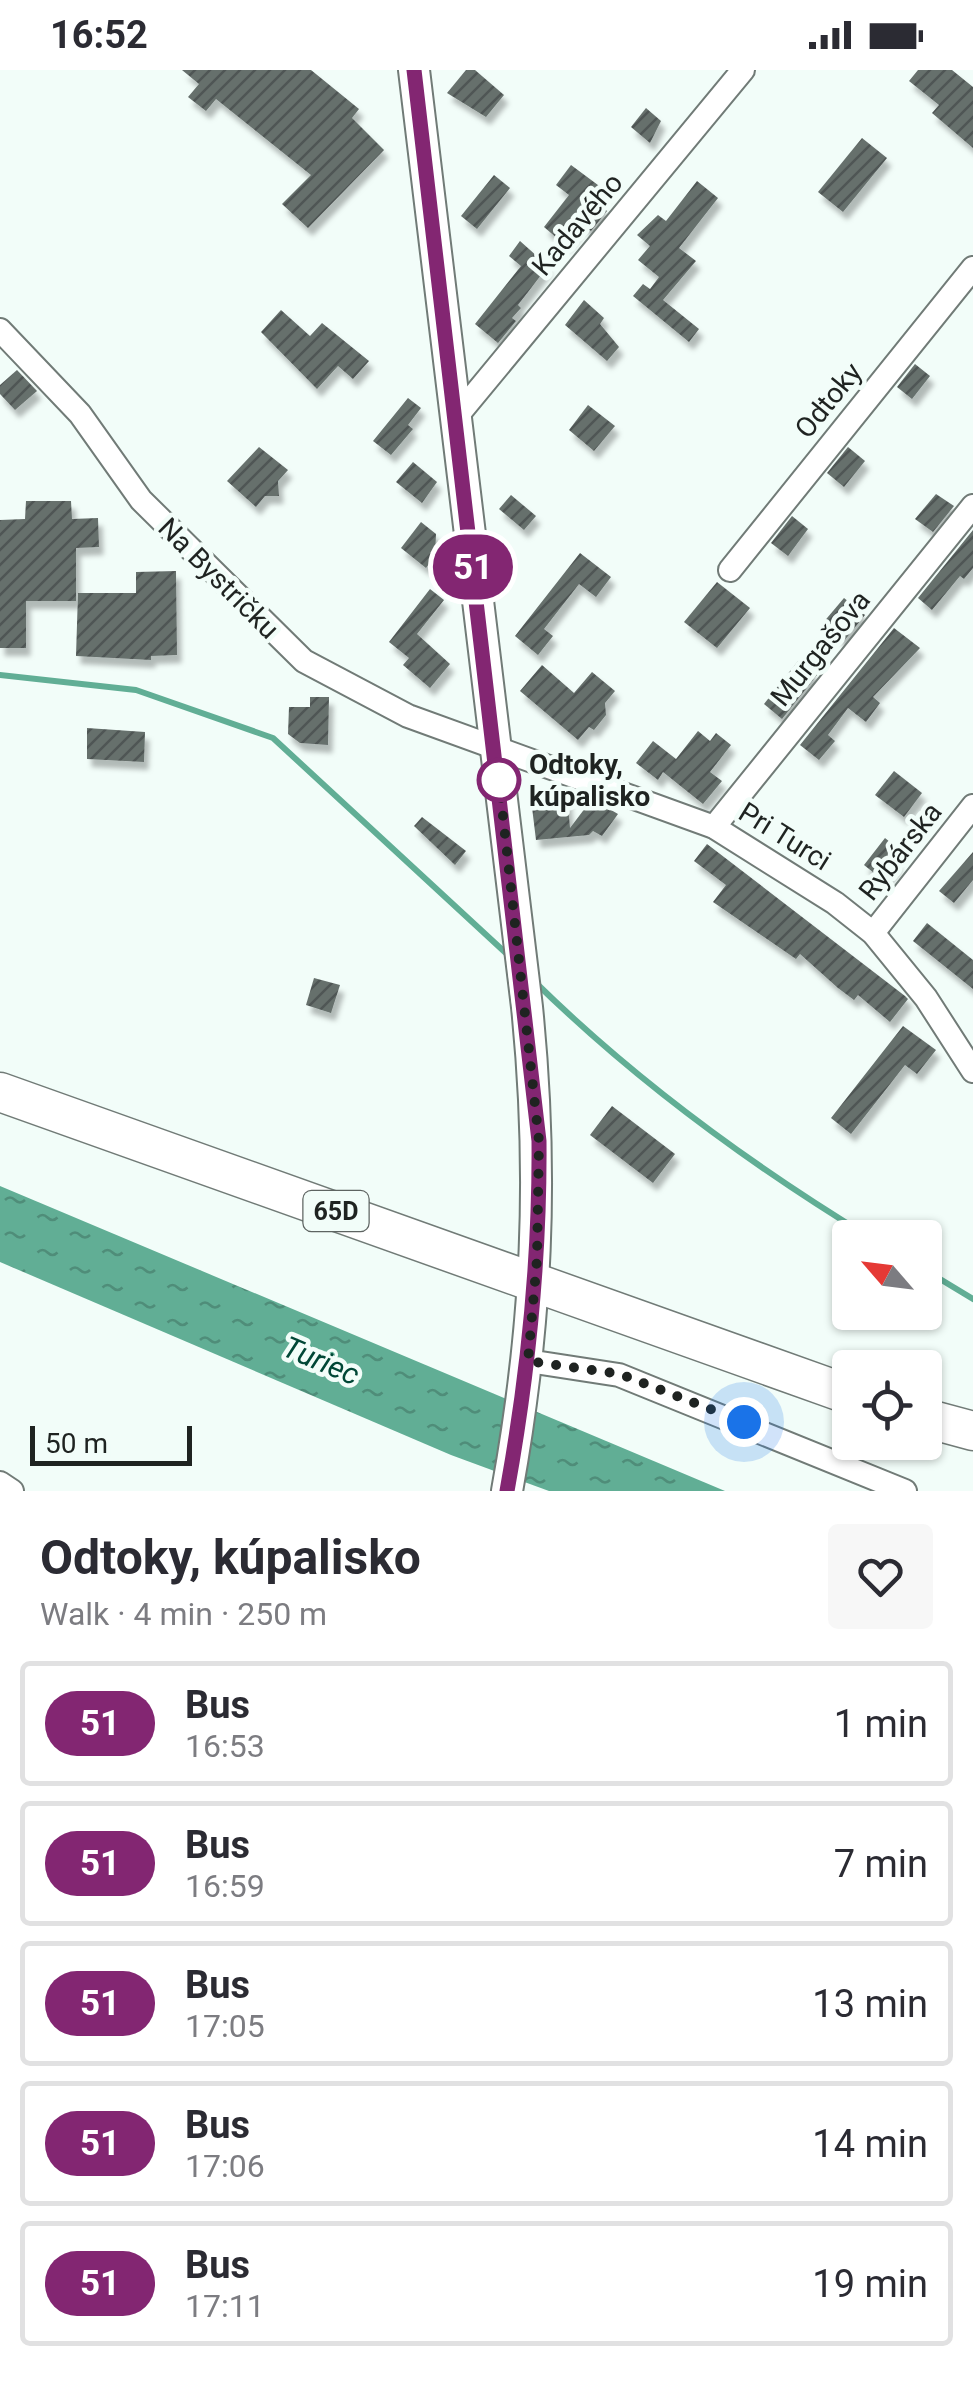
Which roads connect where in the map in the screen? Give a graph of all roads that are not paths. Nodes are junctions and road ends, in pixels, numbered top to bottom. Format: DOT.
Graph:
graph roads {
  1 [pos="414,70"];
  2 [pos="743,70"];
  3 [pos="973,268"];
  4 [pos="0,330"];
  5 [pos="457,416"];
  6 [pos="973,506"];
  7 [pos="730,570"];
  8 [pos="496,750"];
  9 [pos="973,806"];
  10 [pos="714,827"];
  11 [pos="873,934"];
  12 [pos="973,1071"];
  13 [pos="0,1092"];
  14 [pos="535,1281"];
  15 [pos="527,1371"];
  16 [pos="832,1389"];
  17 [pos="942,1423"];
  18 [pos="973,1431"];
  19 [pos="0,1483"];
  20 [pos="12,1491"];
  21 [pos="507,1491"];
  22 [pos="905,1491"];
  1 -- 5 [label="street"];
  2 -- 5 [label="street, Kadavého"];
  3 -- 7 [label="street, Odtoky"];
  4 -- 8 [label="street, Na Bystričku"];
  5 -- 8 [label="street"];
  6 -- 10 [label="street, Murgašova"];
  8 -- 10 [label="street, Pri Turci"];
  8 -- 14 [label="street"];
  9 -- 11 [label="street, Rybárska"];
  10 -- 11 [label="street, Pri Turci"];
  11 -- 12 [label="street, Pri Turci"];
  13 -- 14 [label="main road, 65D"];
  14 -- 15 [label="street"];
  14 -- 16 [label="main road, 65D"];
  15 -- 21 [label="street"];
  15 -- 22 [label="street"];
  17 -- 18 [label="main road"];
  19 -- 20 [label="street"];
}
